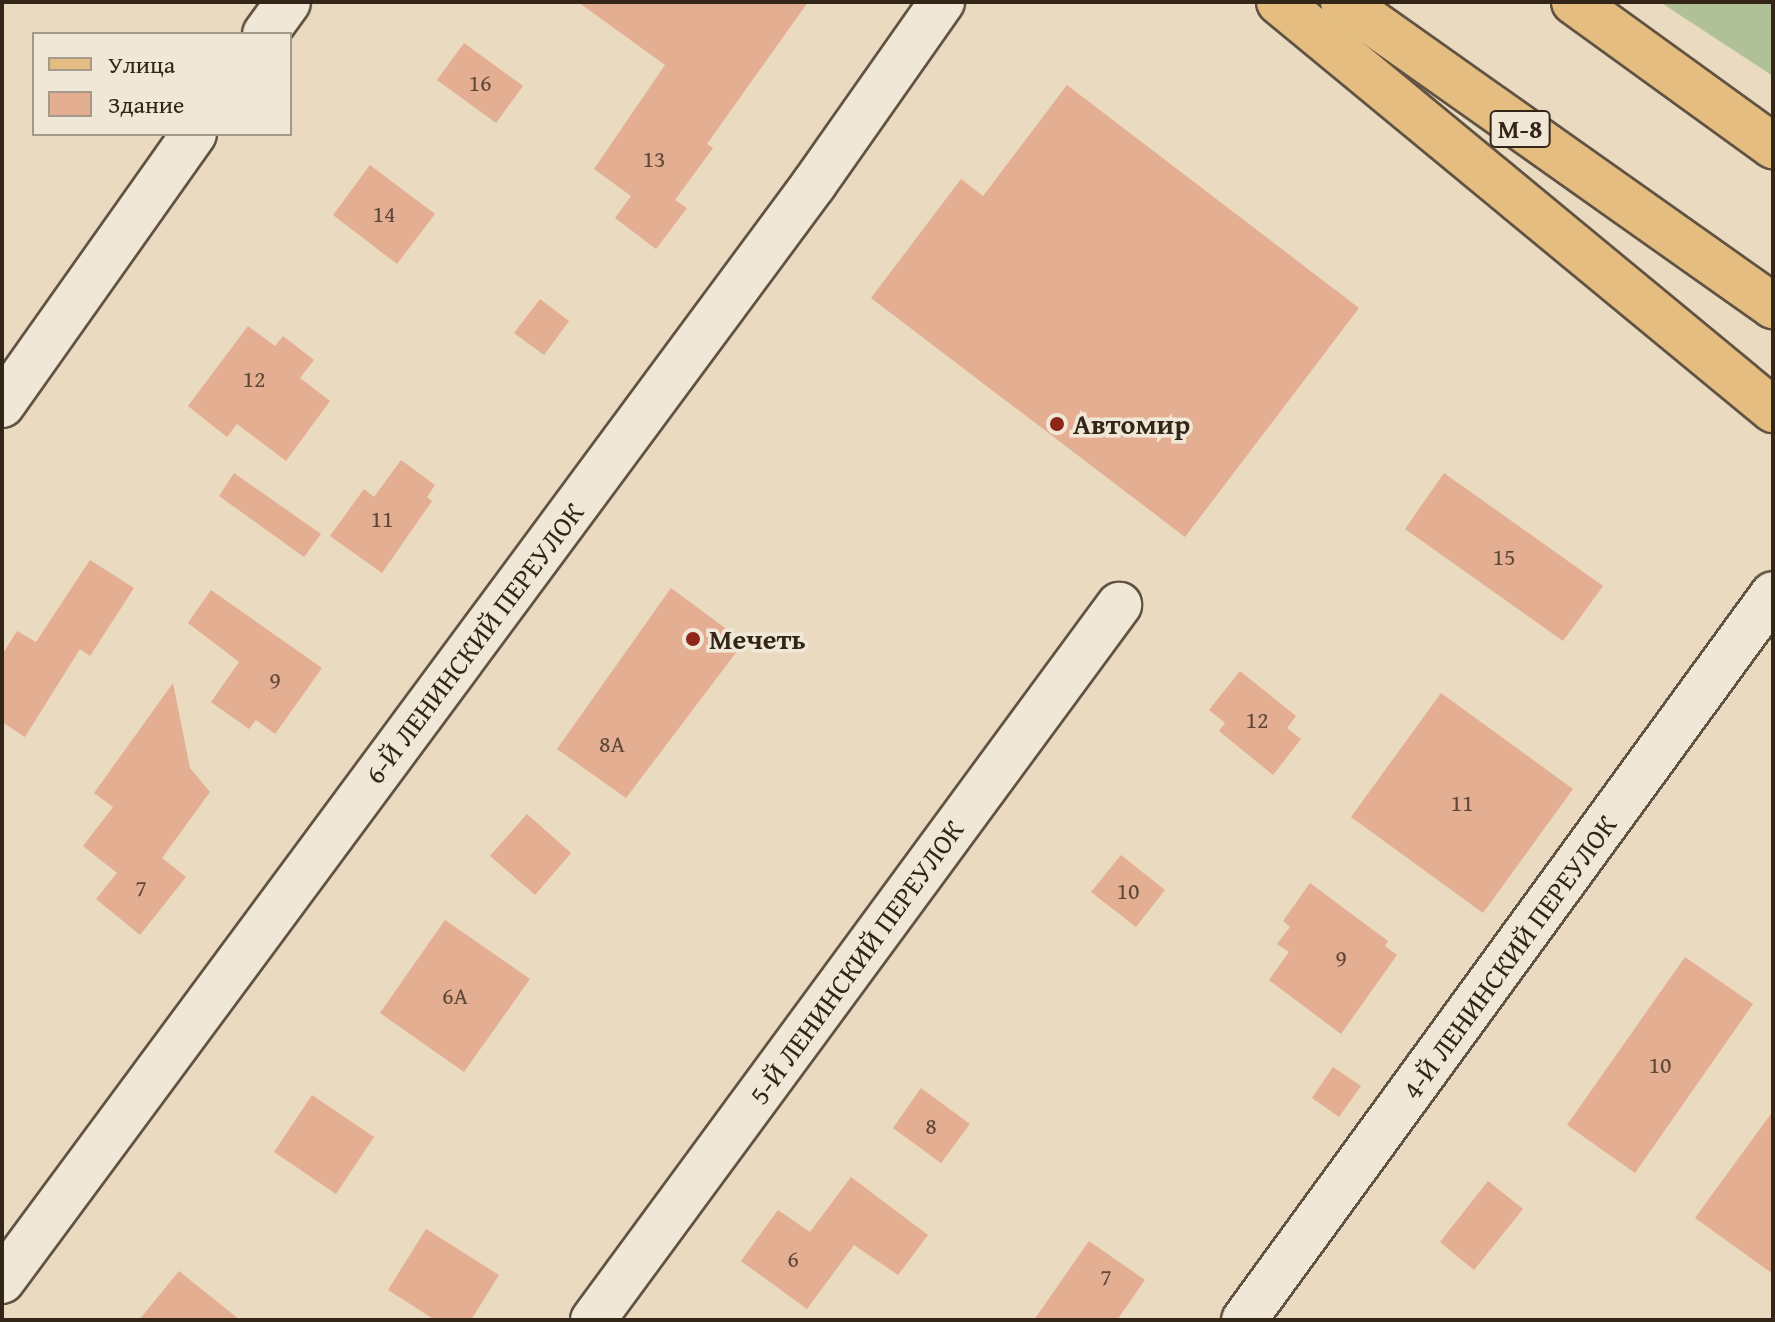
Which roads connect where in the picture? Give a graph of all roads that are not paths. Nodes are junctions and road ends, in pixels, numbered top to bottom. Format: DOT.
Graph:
graph roads {
  1 [pos="288,2"];
  2 [pos="942,2"];
  3 [pos="1279,2"];
  4 [pos="1343,2"];
  5 [pos="1574,2"];
  6 [pos="266,32"];
  7 [pos="193,136"];
  8 [pos="1773,146"];
  9 [pos="1773,306"];
  10 [pos="1757,397"];
  11 [pos="2,405"];
  12 [pos="1773,594"];
  13 [pos="1119,605"];
  14 [pos="2,1281"];
  15 [pos="593,1320"];
  16 [pos="1244,1320"];
  1 -- 6 [label="street"];
  2 -- 14 [label="street, 6-Й ЛЕНИНСКИЙ ПЕРЕУЛОК"];
  3 -- 10 [label="main road"];
  4 -- 9 [label="main road, М-8"];
  5 -- 8 [label="main road"];
  7 -- 11 [label="street"];
  12 -- 16 [label="street, 4-Й ЛЕНИНСКИЙ ПЕРЕУЛОК"];
  13 -- 15 [label="street, 5-Й ЛЕНИНСКИЙ ПЕРЕУЛОК"];
}
